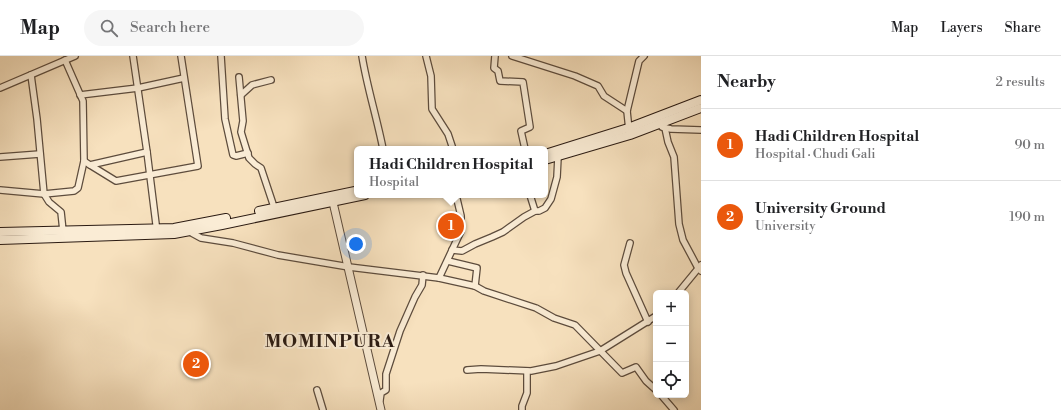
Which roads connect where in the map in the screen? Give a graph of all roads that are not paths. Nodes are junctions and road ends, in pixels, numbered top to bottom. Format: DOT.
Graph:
graph roads {
  1 [pos="75,56"];
  2 [pos="133,56"];
  3 [pos="181,56"];
  4 [pos="220,56"];
  5 [pos="362,56"];
  6 [pos="426,56"];
  7 [pos="495,56"];
  8 [pos="512,56"];
  9 [pos="644,56"];
  10 [pos="638,58"];
  11 [pos="65,60"];
  12 [pos="31,75"];
  13 [pos="239,77"];
  14 [pos="184,78"];
  15 [pos="271,80"];
  16 [pos="0,88"];
  17 [pos="138,88"];
  18 [pos="80,95"];
  19 [pos="241,95"];
  20 [pos="701,100"];
  21 [pos="701,108"];
  22 [pos="627,110"];
  23 [pos="649,121"];
  24 [pos="661,126"];
  25 [pos="701,130"];
  26 [pos="629,132"];
  27 [pos="383,146"];
  28 [pos="452,146"];
  29 [pos="524,146"];
  30 [pos="147,152"];
  31 [pos="248,153"];
  32 [pos="548,153"];
  33 [pos="40,154"];
  34 [pos="0,157"];
  35 [pos="558,157"];
  36 [pos="548,159"];
  37 [pos="84,161"];
  38 [pos="90,165"];
  39 [pos="150,174"];
  40 [pos="0,190"];
  41 [pos="354,192"];
  42 [pos="44,194"];
  43 [pos="354,196"];
  44 [pos="457,198"];
  45 [pos="531,198"];
  46 [pos="332,199"];
  47 [pos="275,211"];
  48 [pos="535,211"];
  49 [pos="63,231"];
  50 [pos="0,232"];
  51 [pos="157,232"];
  52 [pos="190,232"];
  53 [pos="25,236"];
  54 [pos="0,240"];
  55 [pos="630,243"];
  56 [pos="452,250"];
  57 [pos="448,261"];
  58 [pos="349,267"];
  59 [pos="700,268"];
  60 [pos="424,275"];
  61 [pos="439,278"];
  62 [pos="475,286"];
  63 [pos="681,290"];
  64 [pos="653,318"];
  65 [pos="648,322"];
  66 [pos="600,350"];
  67 [pos="467,370"];
  68 [pos="527,371"];
  69 [pos="653,387"];
  70 [pos="317,390"];
  71 [pos="664,398"];
  72 [pos="380,406"];
  73 [pos="323,410"];
  74 [pos="522,410"];
  75 [pos="674,410"];
  1 -- 11 [label="street"];
  2 -- 17 [label="street"];
  3 -- 14 [label="street"];
  4 -- 31 [label="street"];
  5 -- 27 [label="street"];
  6 -- 28 [label="street"];
  7 -- 29 [label="street"];
  8 -- 22 [label="street"];
  9 -- 10 [label="street"];
  10 -- 22 [label="street"];
  11 -- 12 [label="street"];
  11 -- 18 [label="street"];
  12 -- 16 [label="street"];
  12 -- 33 [label="street"];
  13 -- 19 [label="street"];
  14 -- 17 [label="street"];
  14 -- 39 [label="street"];
  15 -- 19 [label="street"];
  17 -- 18 [label="street"];
  17 -- 30 [label="street"];
  18 -- 37 [label="street"];
  19 -- 31 [label="street"];
  20 -- 23 [label="main road"];
  21 -- 24 [label="main road"];
  22 -- 26 [label="street"];
  23 -- 24 [label="street"];
  23 -- 26 [label="main road"];
  24 -- 25 [label="street"];
  24 -- 26 [label="main road"];
  24 -- 59 [label="street"];
  26 -- 32 [label="main road"];
  26 -- 35 [label="main road"];
  30 -- 38 [label="street"];
  30 -- 39 [label="street"];
  31 -- 47 [label="street"];
  33 -- 34 [label="street"];
  33 -- 42 [label="street"];
  35 -- 36 [label="main road"];
  35 -- 48 [label="street"];
  37 -- 38 [label="street"];
  37 -- 42 [label="street"];
  38 -- 39 [label="street"];
  39 -- 51 [label="street"];
  40 -- 42 [label="street"];
  41 -- 46 [label="main road"];
  42 -- 49 [label="street"];
  43 -- 46 [label="main road"];
  44 -- 56 [label="street"];
  45 -- 48 [label="street"];
  46 -- 47 [label="main road"];
  46 -- 58 [label="street"];
  47 -- 51 [label="main road"];
  47 -- 52 [label="main road"];
  48 -- 56 [label="street"];
  49 -- 51 [label="main road"];
  49 -- 53 [label="main road"];
  50 -- 53 [label="main road"];
  51 -- 52 [label="main road"];
  51 -- 53 [label="main road"];
  52 -- 58 [label="street"];
  53 -- 54 [label="main road"];
  55 -- 65 [label="street"];
  56 -- 57 [label="street"];
  57 -- 61 [label="street"];
  57 -- 62 [label="street"];
  58 -- 60 [label="street"];
  58 -- 72 [label="street"];
  59 -- 63 [label="street"];
  60 -- 61 [label="street"];
  60 -- 72 [label="street"];
  61 -- 62 [label="street"];
  62 -- 66 [label="street"];
  64 -- 65 [label="street"];
  65 -- 66 [label="street"];
  66 -- 68 [label="street"];
  66 -- 69 [label="street"];
  67 -- 68 [label="street"];
  68 -- 74 [label="street"];
  70 -- 73 [label="street"];
  71 -- 75 [label="street"];
}
